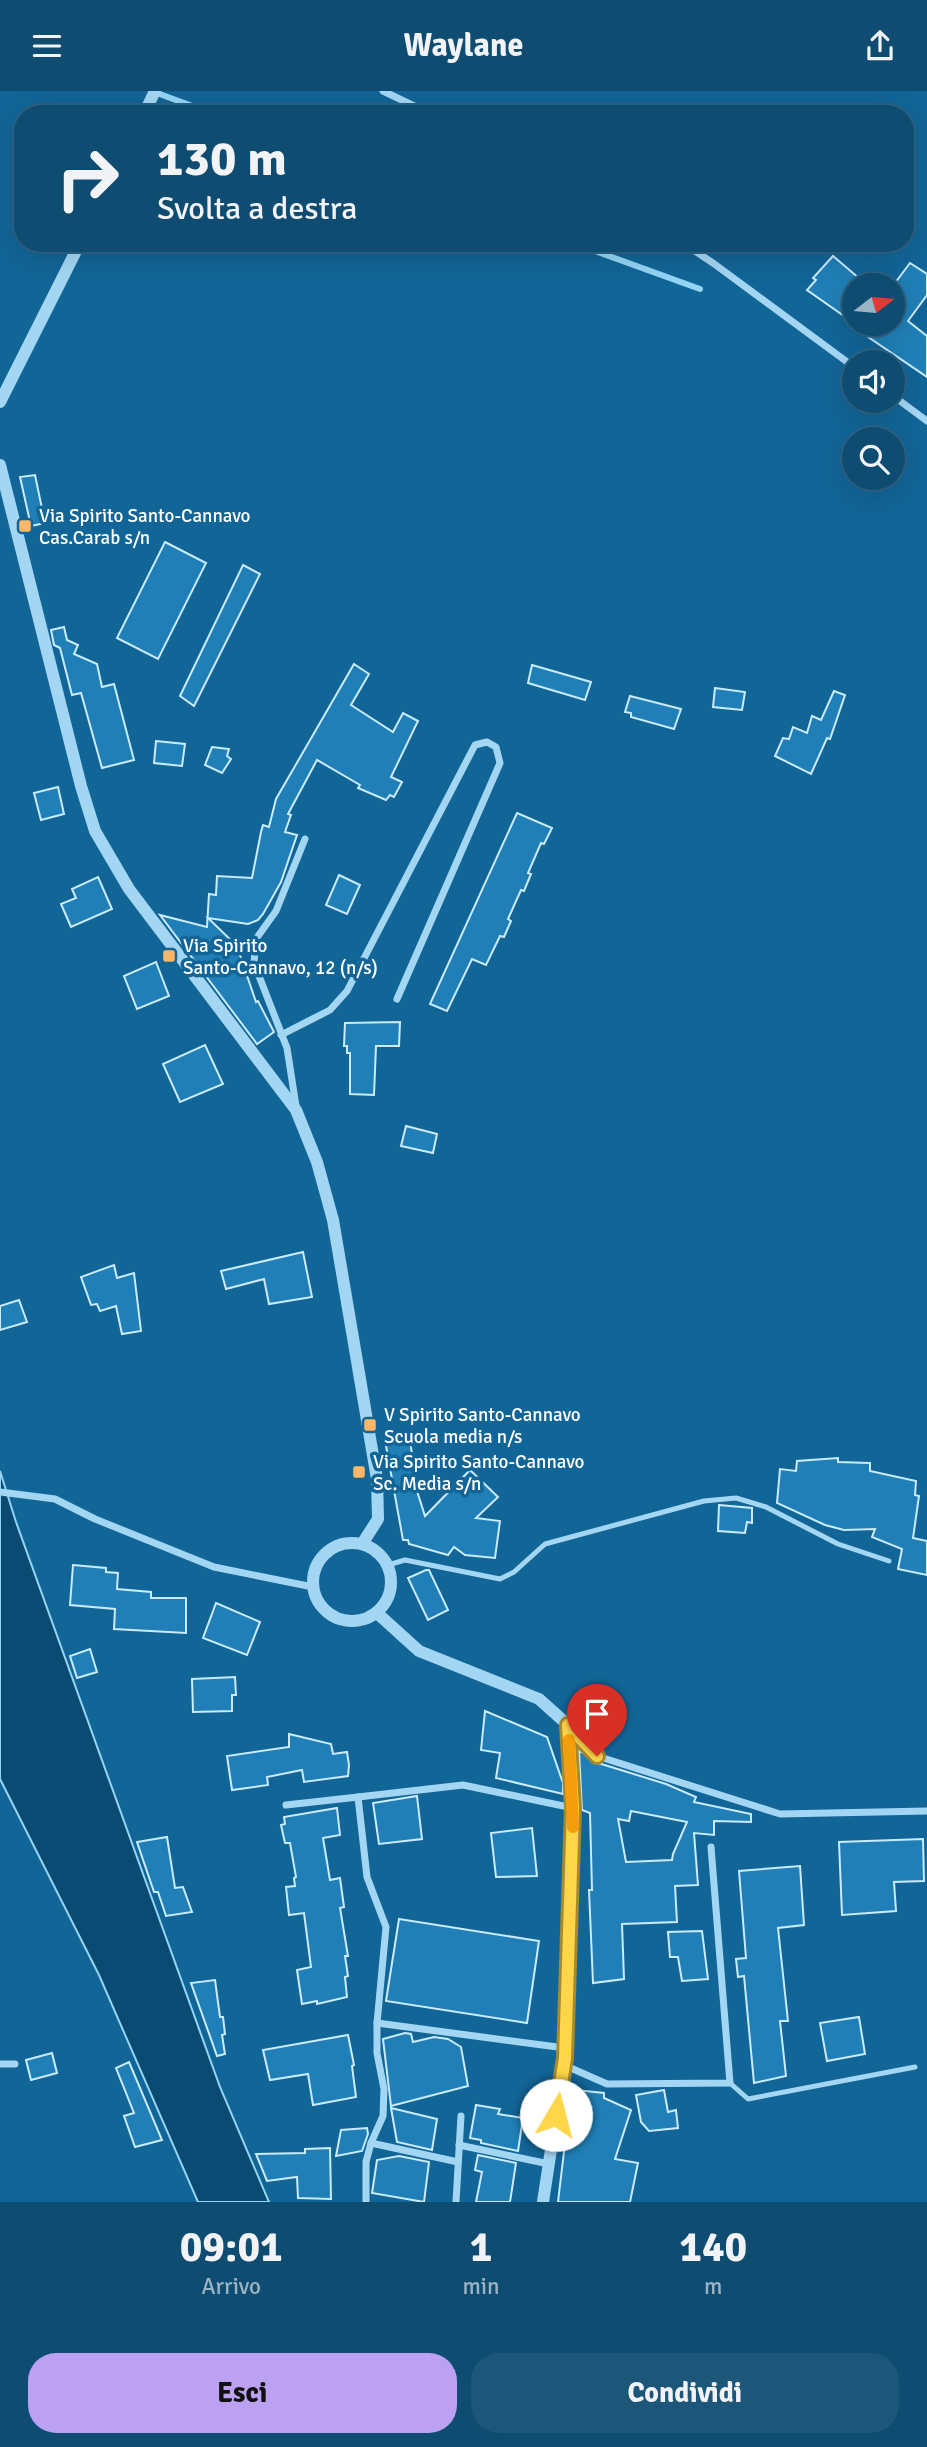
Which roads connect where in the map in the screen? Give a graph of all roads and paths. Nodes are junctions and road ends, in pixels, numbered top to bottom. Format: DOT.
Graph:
graph roads {
  1 [pos="383,91"];
  2 [pos="412,105"];
  3 [pos="75,252"];
  4 [pos="695,252"];
  5 [pos="842,358"];
  6 [pos="0,402"];
  7 [pos="905,405"];
  8 [pos="927,421"];
  9 [pos="0,465"];
  10 [pos="305,839"];
  11 [pos="397,999"];
  12 [pos="281,1035"];
  13 [pos="296,1111"];
  14 [pos="0,1492"];
  15 [pos="362,1544"];
  16 [pos="889,1561"];
  17 [pos="388,1565"];
  18 [pos="313,1587"];
  19 [pos="377,1613"];
  20 [pos="568,1725"];
  21 [pos="358,1797"];
  22 [pos="286,1805"];
  23 [pos="573,1808"];
  24 [pos="927,1811"];
  25 [pos="711,1847"];
  26 [pos="377,2023"];
  27 [pos="565,2048"];
  28 [pos="0,2064"];
  29 [pos="15,2064"];
  30 [pos="564,2065"];
  31 [pos="915,2067"];
  32 [pos="730,2083"];
  33 [pos="461,2116"];
  34 [pos="372,2143"];
  35 [pos="459,2145"];
  36 [pos="458,2162"];
  37 [pos="549,2164"];
  38 [pos="366,2202"];
  39 [pos="456,2202"];
  40 [pos="543,2202"];
  1 -- 2 [label="street"];
  3 -- 6 [label="street"];
  4 -- 5 [label="street"];
  7 -- 8 [label="street"];
  9 -- 13 [label="street"];
  10 -- 12 [label="street"];
  11 -- 12 [label="street"];
  12 -- 13 [label="street"];
  13 -- 15 [label="street"];
  14 -- 18 [label="street"];
  15 -- 17 [label="street"];
  15 -- 18 [label="street"];
  16 -- 17 [label="lane"];
  17 -- 19 [label="street"];
  18 -- 19 [label="street"];
  19 -- 20 [label="street"];
  20 -- 23 [label="street"];
  20 -- 24 [label="street"];
  21 -- 22 [label="street"];
  21 -- 23 [label="street"];
  21 -- 26 [label="street"];
  23 -- 27 [label="street"];
  25 -- 32 [label="street"];
  26 -- 27 [label="street"];
  26 -- 34 [label="street"];
  27 -- 30 [label="street"];
  28 -- 29 [label="street"];
  30 -- 32 [label="street"];
  30 -- 37 [label="street"];
  31 -- 32 [label="lane"];
  33 -- 35 [label="street"];
  34 -- 36 [label="street"];
  34 -- 38 [label="street"];
  35 -- 36 [label="street"];
  35 -- 37 [label="street"];
  36 -- 39 [label="street"];
  37 -- 40 [label="street"];
}
